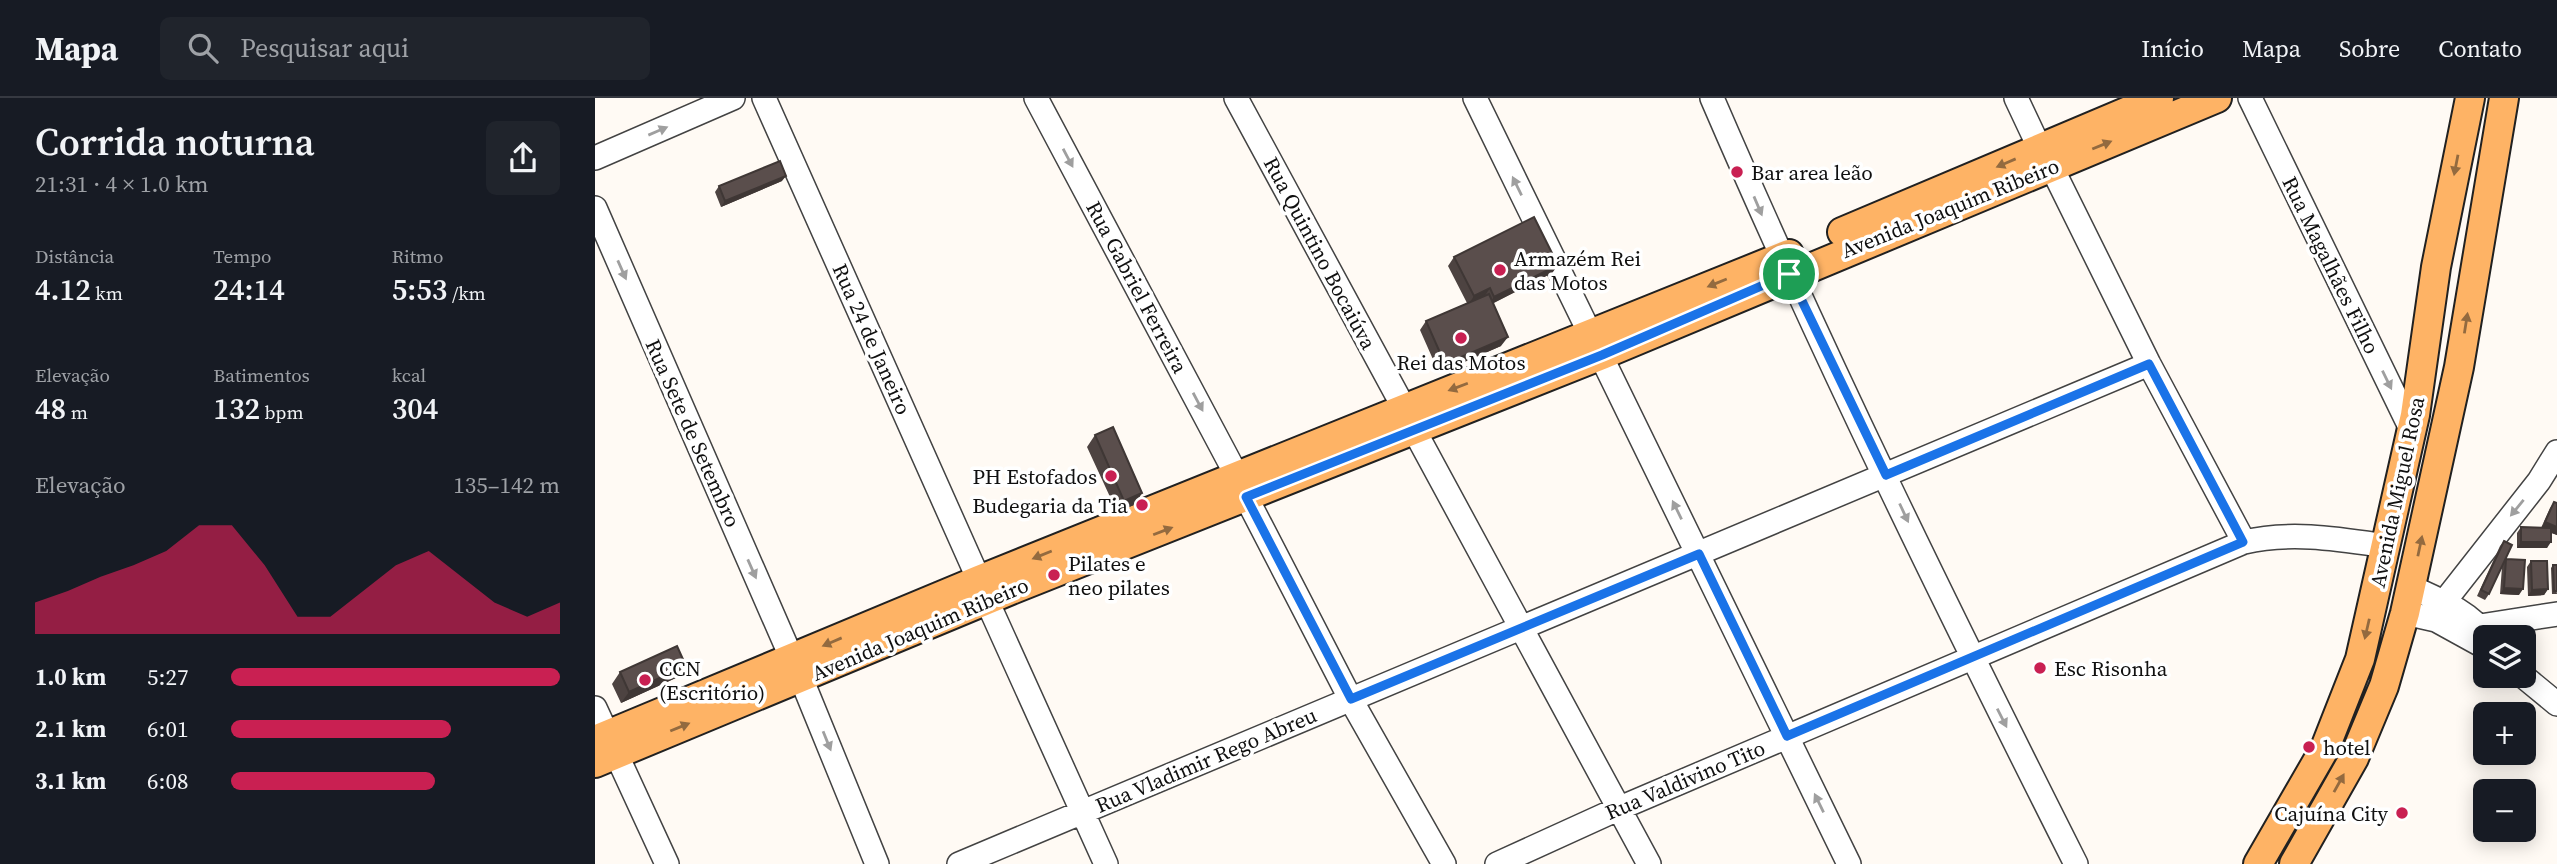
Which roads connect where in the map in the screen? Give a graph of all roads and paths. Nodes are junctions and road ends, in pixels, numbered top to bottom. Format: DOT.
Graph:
graph roads {
  1 [pos="733,98"];
  2 [pos="764,98"];
  3 [pos="1035,98"];
  4 [pos="1236,98"];
  5 [pos="1475,98"];
  6 [pos="1712,98"];
  7 [pos="2016,98"];
  8 [pos="2159,98"];
  9 [pos="2217,98"];
  10 [pos="2250,98"];
  11 [pos="2504,98"];
  12 [pos="2466,101"];
  13 [pos="2046,157"];
  14 [pos="595,158"];
  15 [pos="595,208"];
  16 [pos="1785,266"];
  17 [pos="1596,345"];
  18 [pos="2149,364"];
  19 [pos="1409,418"];
  20 [pos="2411,431"];
  21 [pos="2557,452"];
  22 [pos="1886,475"];
  23 [pos="1241,486"];
  24 [pos="2243,542"];
  25 [pos="2386,546"];
  26 [pos="1699,554"];
  27 [pos="983,590"];
  28 [pos="2408,600"];
  29 [pos="2440,611"];
  30 [pos="2557,614"];
  31 [pos="2522,625"];
  32 [pos="1522,628"];
  33 [pos="2473,630"];
  34 [pos="1972,657"];
  35 [pos="796,669"];
  36 [pos="2536,687"];
  37 [pos="1351,699"];
  38 [pos="2557,704"];
  39 [pos="595,708"];
  40 [pos="1787,736"];
  41 [pos="604,747"];
  42 [pos="1620,808"];
  43 [pos="1082,812"];
  44 [pos="667,864"];
  45 [pos="877,864"];
  46 [pos="959,864"];
  47 [pos="1106,864"];
  48 [pos="1444,864"];
  49 [pos="1497,864"];
  50 [pos="1649,864"];
  51 [pos="1849,864"];
  52 [pos="2076,864"];
  53 [pos="2257,864"];
  54 [pos="2294,864"];
  14 -- 1 [label="street, one-way"];
  2 -- 27 [label="street, Rua 24 de Janeiro"];
  3 -- 23 [label="street, Rua Gabriel Ferreira, one-way"];
  4 -- 19 [label="street, Rua Quintino Bocaiúva"];
  17 -- 5 [label="street, one-way"];
  6 -- 16 [label="street, one-way"];
  7 -- 13 [label="street"];
  8 -- 13 [label="main road, Avenida Joaquim Ribeiro"];
  13 -- 9 [label="main road, Avenida Joaquim Ribeiro, one-way"];
  10 -- 20 [label="street, Rua Magalhães Filho, one-way"];
  28 -- 11 [label="main road, Avenida Miguel Rosa, one-way"];
  12 -- 20 [label="main road, Avenida Miguel Rosa, one-way"];
  13 -- 16 [label="main road, Avenida Joaquim Ribeiro"];
  13 -- 18 [label="street"];
  15 -- 35 [label="street, Rua Sete de Setembro, one-way"];
  16 -- 17 [label="main road, Avenida Joaquim Ribeiro"];
  16 -- 22 [label="street"];
  17 -- 19 [label="main road, Avenida Joaquim Ribeiro"];
  26 -- 17 [label="street, one-way"];
  18 -- 22 [label="street, Rua Vladimir Rego Abreu"];
  18 -- 24 [label="street"];
  19 -- 23 [label="main road, Avenida Joaquim Ribeiro"];
  19 -- 32 [label="street, Rua Quintino Bocaiúva"];
  20 -- 25 [label="main road, Avenida Miguel Rosa"];
  21 -- 29 [label="street, one-way"];
  22 -- 26 [label="street, Rua Vladimir Rego Abreu"];
  22 -- 34 [label="street, one-way"];
  23 -- 27 [label="main road, Avenida Joaquim Ribeiro"];
  23 -- 37 [label="street, Rua Gabriel Ferreira"];
  24 -- 25 [label="street, Rua Valdivino Tito"];
  24 -- 34 [label="street, Rua Valdivino Tito"];
  25 -- 53 [label="main road, Avenida Miguel Rosa, one-way"];
  26 -- 32 [label="street, Rua Vladimir Rego Abreu"];
  26 -- 40 [label="street"];
  27 -- 35 [label="main road, Avenida Joaquim Ribeiro"];
  27 -- 43 [label="street, Rua 24 de Janeiro"];
  28 -- 29 [label="street"];
  54 -- 28 [label="main road, Avenida Miguel Rosa, one-way"];
  29 -- 33 [label="street"];
  30 -- 31 [label="street"];
  32 -- 37 [label="street, Rua Vladimir Rego Abreu"];
  32 -- 42 [label="street, Rua Quintino Bocaiúva"];
  34 -- 40 [label="street, Rua Valdivino Tito"];
  34 -- 52 [label="street, one-way"];
  35 -- 41 [label="main road, Avenida Joaquim Ribeiro"];
  35 -- 45 [label="street, Rua Sete de Setembro, one-way"];
  36 -- 38 [label="street"];
  37 -- 43 [label="street, Rua Vladimir Rego Abreu"];
  37 -- 48 [label="street, Rua Gabriel Ferreira"];
  39 -- 41 [label="street"];
  40 -- 42 [label="street, Rua Valdivino Tito"];
  51 -- 40 [label="street, one-way"];
  41 -- 44 [label="street"];
  42 -- 49 [label="street, Rua Valdivino Tito"];
  42 -- 50 [label="street, Rua Quintino Bocaiúva"];
  43 -- 46 [label="street, Rua Vladimir Rego Abreu"];
  43 -- 47 [label="street, Rua 24 de Janeiro"];
}
